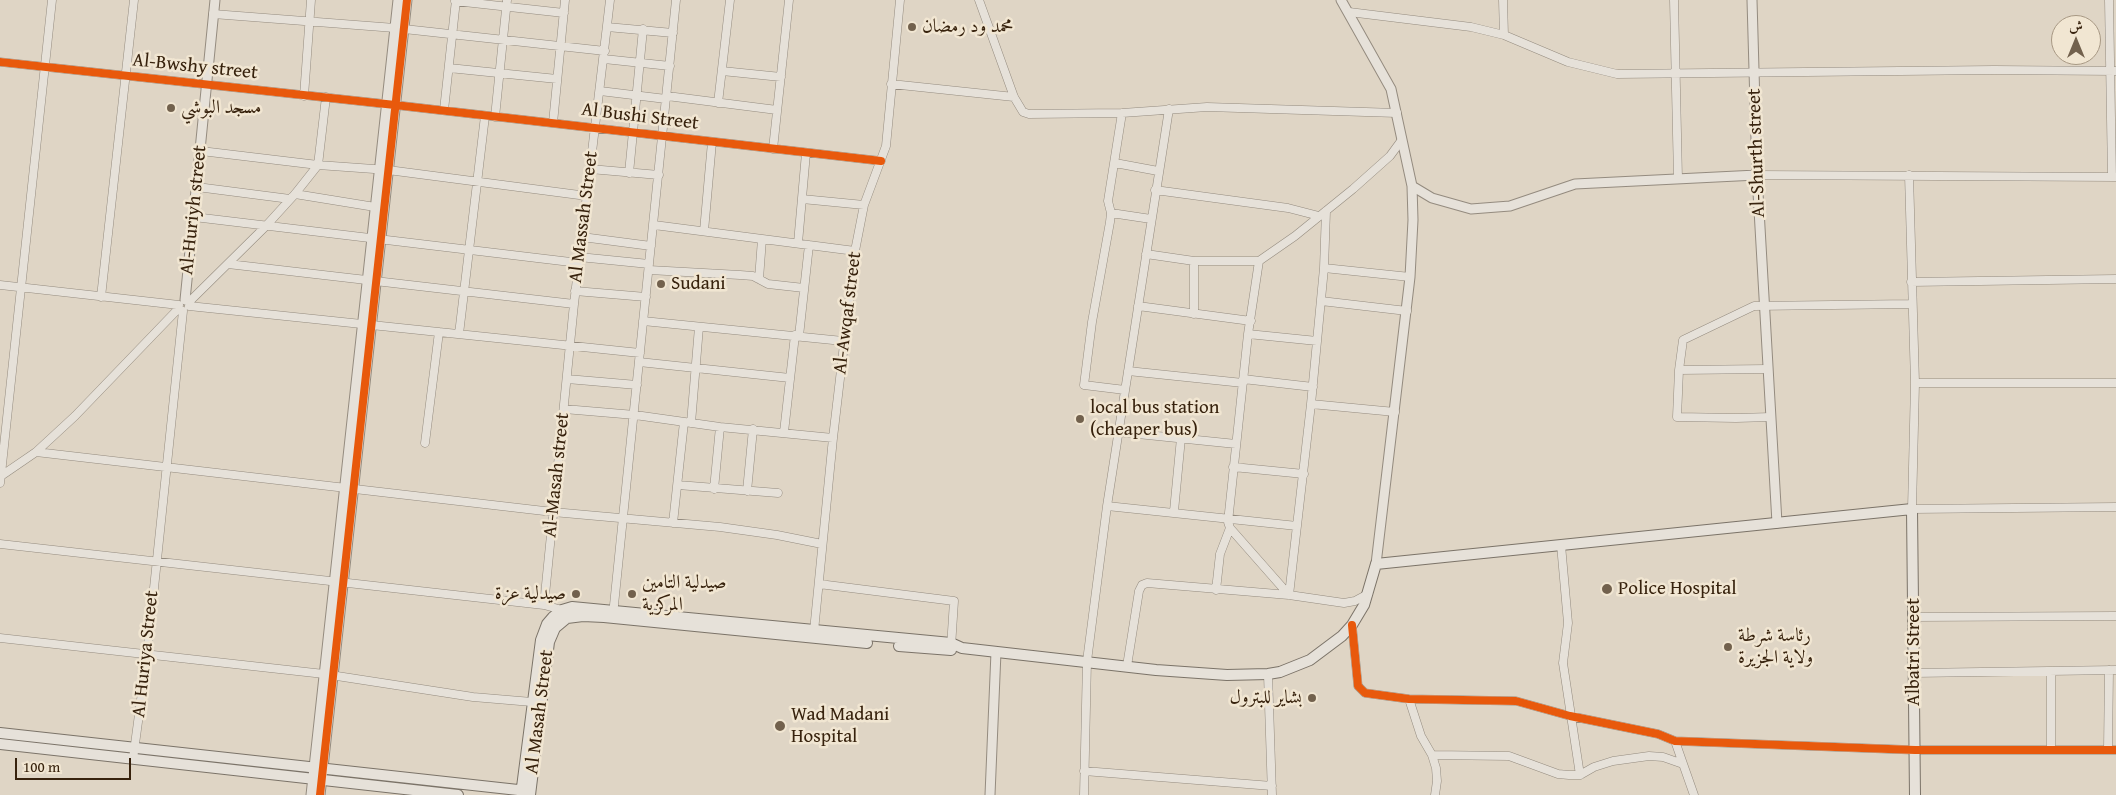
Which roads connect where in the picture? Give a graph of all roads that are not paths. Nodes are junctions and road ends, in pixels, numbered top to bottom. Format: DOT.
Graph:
graph roads {
  1 [pos="52,0"];
  2 [pos="134,0"];
  3 [pos="215,0"];
  4 [pos="311,0"];
  5 [pos="398,0"];
  6 [pos="407,0"];
  7 [pos="456,0"];
  8 [pos="565,0"];
  9 [pos="610,0"];
  10 [pos="676,0"];
  11 [pos="730,0"];
  12 [pos="789,0"];
  13 [pos="900,0"];
  14 [pos="979,0"];
  15 [pos="1341,0"];
  16 [pos="1503,0"];
  17 [pos="1674,0"];
  18 [pos="1752,0"];
  19 [pos="2109,0"];
  20 [pos="507,4"];
  21 [pos="1349,12"];
  22 [pos="564,13"];
  23 [pos="213,14"];
  24 [pos="309,22"];
  25 [pos="607,27"];
  26 [pos="399,28"];
  27 [pos="643,29"];
  28 [pos="673,33"];
  29 [pos="452,34"];
  30 [pos="1504,35"];
  31 [pos="503,40"];
  32 [pos="561,46"];
  33 [pos="604,55"];
  34 [pos="0,62"];
  35 [pos="640,63"];
  36 [pos="670,66"];
  37 [pos="46,67"];
  38 [pos="449,68"];
  39 [pos="722,71"];
  40 [pos="2113,71"];
  41 [pos="500,72"];
  42 [pos="1754,73"];
  43 [pos="1676,74"];
  44 [pos="125,75"];
  45 [pos="781,77"];
  46 [pos="558,79"];
  47 [pos="206,84"];
  48 [pos="892,84"];
  49 [pos="600,91"];
  50 [pos="636,95"];
  51 [pos="304,96"];
  52 [pos="666,97"];
  53 [pos="1014,97"];
  54 [pos="326,98"];
  55 [pos="718,103"];
  56 [pos="391,104"];
  57 [pos="1169,109"];
  58 [pos="444,110"];
  59 [pos="778,110"];
  60 [pos="1122,113"];
  61 [pos="1397,113"];
  62 [pos="485,116"];
  63 [pos="494,117"];
  64 [pos="553,123"];
  65 [pos="595,128"];
  66 [pos="633,132"];
  67 [pos="663,136"];
  68 [pos="1402,141"];
  69 [pos="712,142"];
  70 [pos="773,149"];
  71 [pos="201,151"];
  72 [pos="806,153"];
  73 [pos="880,161"];
  74 [pos="1115,163"];
  75 [pos="318,165"];
  76 [pos="384,169"];
  77 [pos="590,169"];
  78 [pos="1158,171"];
  79 [pos="629,172"];
  80 [pos="1757,175"];
  81 [pos="1909,175"];
  82 [pos="659,176"];
  83 [pos="2114,177"];
  84 [pos="1678,178"];
  85 [pos="478,182"];
  86 [pos="1412,186"];
  87 [pos="197,187"];
  88 [pos="1155,190"];
  89 [pos="587,196"];
  90 [pos="292,197"];
  91 [pos="802,199"];
  92 [pos="864,205"];
  93 [pos="376,207"];
  94 [pos="1326,211"];
  95 [pos="1111,213"];
  96 [pos="1319,216"];
  97 [pos="194,217"];
  98 [pos="1151,219"];
  99 [pos="654,225"];
  100 [pos="264,227"];
  101 [pos="704,231"];
  102 [pos="582,237"];
  103 [pos="376,238"];
  104 [pos="762,239"];
  105 [pos="798,243"];
  106 [pos="808,245"];
  107 [pos="652,246"];
  108 [pos="470,250"];
  109 [pos="855,250"];
  110 [pos="1146,254"];
  111 [pos="579,260"];
  112 [pos="1194,261"];
  113 [pos="1260,262"];
  114 [pos="228,264"];
  115 [pos="649,267"];
  116 [pos="1324,268"];
  117 [pos="1410,277"];
  118 [pos="759,279"];
  119 [pos="2116,279"];
  120 [pos="372,281"];
  121 [pos="1911,282"];
  122 [pos="0,285"];
  123 [pos="20,287"];
  124 [pos="804,288"];
  125 [pos="464,291"];
  126 [pos="575,291"];
  127 [pos="101,297"];
  128 [pos="646,297"];
  129 [pos="1321,301"];
  130 [pos="574,304"];
  131 [pos="1912,304"];
  132 [pos="184,305"];
  133 [pos="1138,306"];
  134 [pos="1765,306"];
  135 [pos="1406,311"];
  136 [pos="1194,314"];
  137 [pos="643,321"];
  138 [pos="1250,321"];
  139 [pos="367,324"];
  140 [pos="699,326"];
  141 [pos="439,332"];
  142 [pos="459,334"];
  143 [pos="1248,334"];
  144 [pos="797,335"];
  145 [pos="843,341"];
  146 [pos="1317,341"];
  147 [pos="570,345"];
  148 [pos="640,352"];
  149 [pos="639,362"];
  150 [pos="696,369"];
  151 [pos="1768,369"];
  152 [pos="1679,370"];
  153 [pos="1128,371"];
  154 [pos="790,378"];
  155 [pos="567,379"];
  156 [pos="1243,381"];
  157 [pos="2116,382"];
  158 [pos="1916,383"];
  159 [pos="637,385"];
  160 [pos="1313,387"];
  161 [pos="1125,390"];
  162 [pos="1311,404"];
  163 [pos="564,409"];
  164 [pos="1394,412"];
  165 [pos="635,415"];
  166 [pos="1771,417"];
  167 [pos="687,423"];
  168 [pos="720,427"];
  169 [pos="752,430"];
  170 [pos="784,432"];
  171 [pos="1118,432"];
  172 [pos="833,438"];
  173 [pos="1181,438"];
  174 [pos="425,443"];
  175 [pos="1236,444"];
  176 [pos="2,448"];
  177 [pos="36,452"];
  178 [pos="1234,467"];
  179 [pos="166,469"];
  180 [pos="1304,474"];
  181 [pos="0,479"];
  182 [pos="678,485"];
  183 [pos="349,489"];
  184 [pos="714,489"];
  185 [pos="747,490"];
  186 [pos="778,493"];
  187 [pos="1107,506"];
  188 [pos="2116,507"];
  189 [pos="1912,509"];
  190 [pos="1174,511"];
  191 [pos="553,512"];
  192 [pos="1228,518"];
  193 [pos="624,519"];
  194 [pos="673,523"];
  195 [pos="1777,523"];
  196 [pos="1297,526"];
  197 [pos="1230,528"];
  198 [pos="0,544"];
  199 [pos="822,544"];
  200 [pos="1561,545"];
  201 [pos="156,561"];
  202 [pos="1376,564"];
  203 [pos="339,583"];
  204 [pos="819,584"];
  205 [pos="1216,590"];
  206 [pos="1368,594"];
  207 [pos="1290,595"];
  208 [pos="544,605"];
  209 [pos="564,614"];
  210 [pos="614,614"];
  211 [pos="2116,616"];
  212 [pos="1914,617"];
  213 [pos="1352,626"];
  214 [pos="759,629"];
  215 [pos="814,631"];
  216 [pos="0,638"];
  217 [pos="951,646"];
  218 [pos="996,652"];
  219 [pos="147,655"];
  220 [pos="1087,661"];
  221 [pos="1127,666"];
  222 [pos="2113,670"];
  223 [pos="2051,671"];
  224 [pos="1914,673"];
  225 [pos="324,674"];
  226 [pos="1268,674"];
  227 [pos="334,676"];
  228 [pos="1408,699"];
  229 [pos="532,702"];
  230 [pos="1570,716"];
  231 [pos="0,733"];
  232 [pos="1675,741"];
  233 [pos="0,744"];
  234 [pos="135,747"];
  235 [pos="1915,750"];
  236 [pos="2051,750"];
  237 [pos="2112,750"];
  238 [pos="1432,755"];
  239 [pos="133,759"];
  240 [pos="1683,764"];
  241 [pos="1084,771"];
  242 [pos="318,774"];
  243 [pos="1580,775"];
  244 [pos="1272,786"];
  245 [pos="526,793"];
  246 [pos="311,795"];
  247 [pos="320,795"];
  248 [pos="458,795"];
  249 [pos="990,795"];
  250 [pos="1084,795"];
  251 [pos="1272,795"];
  252 [pos="1435,795"];
  253 [pos="1694,795"];
  254 [pos="1915,795"];
  1 -- 37 [label="street"];
  2 -- 44 [label="street"];
  3 -- 23 [label="street, Al-Huriyh street"];
  4 -- 24 [label="street"];
  5 -- 26 [label="street"];
  6 -- 26 [label="street"];
  7 -- 20 [label="street"];
  7 -- 29 [label="street"];
  8 -- 22 [label="street"];
  9 -- 25 [label="street, Al Massah Street"];
  10 -- 28 [label="street"];
  11 -- 39 [label="street"];
  12 -- 45 [label="street"];
  13 -- 48 [label="street, Al-Awqaf street"];
  14 -- 53 [label="street"];
  15 -- 21 [label="street"];
  16 -- 30 [label="street"];
  17 -- 43 [label="street"];
  18 -- 42 [label="street, Al-Shurth street"];
  19 -- 40 [label="street"];
  20 -- 22 [label="street"];
  20 -- 31 [label="street"];
  21 -- 30 [label="street"];
  21 -- 61 [label="street"];
  22 -- 32 [label="street"];
  23 -- 24 [label="street"];
  23 -- 47 [label="street, Al-Huriyh street"];
  24 -- 26 [label="street"];
  24 -- 51 [label="street"];
  25 -- 27 [label="street"];
  25 -- 33 [label="street, Al Massah Street"];
  26 -- 29 [label="street"];
  26 -- 56 [label="street"];
  27 -- 28 [label="street"];
  27 -- 35 [label="street"];
  28 -- 36 [label="street"];
  29 -- 31 [label="street"];
  29 -- 38 [label="street"];
  30 -- 43 [label="street"];
  31 -- 32 [label="street"];
  31 -- 41 [label="street"];
  32 -- 33 [label="street"];
  32 -- 46 [label="street"];
  33 -- 35 [label="street"];
  33 -- 49 [label="street, Al Massah Street"];
  34 -- 37 [label="street, Al-Bwshy street"];
  35 -- 36 [label="street"];
  35 -- 50 [label="street"];
  36 -- 52 [label="street"];
  37 -- 44 [label="street, Al-Bwshy street"];
  37 -- 123 [label="street"];
  38 -- 41 [label="street"];
  38 -- 58 [label="street"];
  39 -- 45 [label="street"];
  39 -- 55 [label="street"];
  40 -- 42 [label="street"];
  40 -- 83 [label="street"];
  41 -- 46 [label="street"];
  41 -- 63 [label="street"];
  42 -- 43 [label="street"];
  42 -- 80 [label="street, Al-Shurth street"];
  43 -- 84 [label="street"];
  44 -- 47 [label="street, Al-Bwshy street"];
  44 -- 127 [label="street"];
  45 -- 59 [label="street"];
  46 -- 64 [label="street"];
  47 -- 51 [label="street, Al-Bwshy street"];
  47 -- 71 [label="street, Al-Huriyh street"];
  48 -- 53 [label="street"];
  48 -- 73 [label="street, Al-Awqaf street"];
  49 -- 50 [label="street"];
  49 -- 65 [label="street, Al Massah Street"];
  50 -- 52 [label="street"];
  50 -- 66 [label="street"];
  51 -- 54 [label="street, Al-Bwshy street"];
  52 -- 55 [label="street"];
  52 -- 67 [label="street"];
  53 -- 60 [label="street"];
  54 -- 56 [label="street, Al-Bwshy street"];
  54 -- 75 [label="street"];
  55 -- 59 [label="street"];
  56 -- 58 [label="street, Al Bushi Street"];
  56 -- 76 [label="street"];
  57 -- 60 [label="street"];
  57 -- 61 [label="street"];
  57 -- 78 [label="street"];
  58 -- 62 [label="street, Al Bushi Street"];
  59 -- 70 [label="street"];
  60 -- 74 [label="street"];
  61 -- 68 [label="street"];
  62 -- 63 [label="street, Al Bushi Street"];
  62 -- 85 [label="street"];
  63 -- 64 [label="street, Al Bushi Street"];
  64 -- 65 [label="street, Al Bushi Street"];
  65 -- 66 [label="street, Al Bushi Street"];
  65 -- 77 [label="street, Al Massah Street"];
  66 -- 67 [label="street, Al Bushi Street"];
  66 -- 79 [label="street"];
  67 -- 69 [label="street, Al Bushi Street"];
  67 -- 82 [label="street"];
  68 -- 86 [label="street"];
  68 -- 94 [label="street"];
  69 -- 70 [label="street, Al Bushi Street"];
  69 -- 101 [label="street"];
  70 -- 72 [label="street, Al Bushi Street"];
  71 -- 75 [label="street"];
  71 -- 87 [label="street, Al-Huriyh street"];
  72 -- 73 [label="street, Al Bushi Street"];
  72 -- 91 [label="street"];
  73 -- 92 [label="street, Al-Awqaf street"];
  74 -- 78 [label="street"];
  74 -- 95 [label="street"];
  75 -- 76 [label="street"];
  75 -- 90 [label="street"];
  76 -- 85 [label="street"];
  76 -- 93 [label="street"];
  76 -- 103 [label="street"];
  77 -- 79 [label="street"];
  77 -- 89 [label="street, Al Massah Street"];
  78 -- 88 [label="street"];
  79 -- 82 [label="street"];
  80 -- 81 [label="street"];
  80 -- 84 [label="street"];
  80 -- 134 [label="street, Al-Shurth street"];
  81 -- 83 [label="street"];
  81 -- 121 [label="street"];
  82 -- 99 [label="street"];
  84 -- 86 [label="street"];
  85 -- 89 [label="street"];
  85 -- 108 [label="street"];
  86 -- 117 [label="street"];
  87 -- 90 [label="street"];
  87 -- 97 [label="street, Al-Huriyh street"];
  88 -- 96 [label="street"];
  88 -- 98 [label="street"];
  89 -- 102 [label="street, Al Massah Street"];
  90 -- 93 [label="street"];
  90 -- 100 [label="street"];
  91 -- 92 [label="street"];
  91 -- 105 [label="street"];
  92 -- 109 [label="street, Al-Awqaf street"];
  93 -- 103 [label="street"];
  94 -- 96 [label="street"];
  94 -- 116 [label="street"];
  95 -- 98 [label="street"];
  95 -- 161 [label="street"];
  96 -- 113 [label="street"];
  97 -- 100 [label="street"];
  97 -- 132 [label="street, Al-Huriyh street"];
  98 -- 110 [label="street"];
  99 -- 101 [label="street"];
  99 -- 107 [label="street"];
  100 -- 103 [label="street"];
  100 -- 114 [label="street"];
  101 -- 104 [label="street"];
  102 -- 107 [label="street"];
  102 -- 111 [label="street, Al Massah Street"];
  103 -- 108 [label="street"];
  103 -- 120 [label="street"];
  104 -- 105 [label="street"];
  104 -- 118 [label="street"];
  105 -- 106 [label="street"];
  106 -- 109 [label="street"];
  106 -- 124 [label="street"];
  107 -- 115 [label="street"];
  108 -- 111 [label="street"];
  108 -- 125 [label="street"];
  109 -- 145 [label="street, Al-Awqaf street"];
  110 -- 112 [label="street"];
  110 -- 133 [label="street"];
  111 -- 115 [label="street"];
  111 -- 126 [label="street, Al Massah Street"];
  112 -- 113 [label="street"];
  112 -- 136 [label="street"];
  113 -- 138 [label="street"];
  114 -- 120 [label="street"];
  114 -- 132 [label="street"];
  115 -- 118 [label="street"];
  115 -- 128 [label="street"];
  116 -- 117 [label="street"];
  116 -- 129 [label="street"];
  117 -- 135 [label="street"];
  118 -- 124 [label="street"];
  119 -- 121 [label="street"];
  120 -- 125 [label="street"];
  120 -- 139 [label="street"];
  121 -- 131 [label="street"];
  122 -- 123 [label="street"];
  123 -- 127 [label="street"];
  123 -- 176 [label="street"];
  124 -- 144 [label="street"];
  125 -- 130 [label="street"];
  125 -- 142 [label="street"];
  126 -- 128 [label="street"];
  126 -- 130 [label="street, Al Massah Street"];
  127 -- 132 [label="street"];
  128 -- 137 [label="street"];
  129 -- 135 [label="street"];
  129 -- 146 [label="street"];
  130 -- 147 [label="street, Al Massah Street"];
  131 -- 134 [label="street"];
  131 -- 158 [label="street"];
  132 -- 139 [label="street"];
  132 -- 177 [label="street"];
  132 -- 179 [label="street, Al Huriya Street"];
  133 -- 136 [label="street"];
  133 -- 153 [label="street"];
  134 -- 151 [label="street, Al-Shurth street"];
  134 -- 152 [label="street"];
  135 -- 164 [label="street"];
  136 -- 138 [label="street"];
  137 -- 140 [label="street"];
  137 -- 148 [label="street"];
  138 -- 143 [label="street"];
  139 -- 141 [label="street"];
  139 -- 183 [label="street"];
  140 -- 144 [label="street"];
  140 -- 150 [label="street"];
  141 -- 142 [label="street"];
  141 -- 174 [label="street"];
  142 -- 147 [label="street"];
  143 -- 146 [label="street"];
  143 -- 156 [label="street"];
  144 -- 145 [label="street"];
  144 -- 154 [label="street"];
  145 -- 172 [label="street, Al-Awqaf street"];
  146 -- 160 [label="street"];
  147 -- 148 [label="street"];
  147 -- 155 [label="street, Al-Masah street"];
  148 -- 149 [label="street"];
  149 -- 150 [label="street"];
  149 -- 159 [label="street"];
  150 -- 154 [label="street"];
  150 -- 167 [label="street"];
  151 -- 152 [label="street"];
  151 -- 166 [label="street, Al-Shurth street"];
  152 -- 166 [label="street"];
  153 -- 156 [label="street"];
  153 -- 161 [label="street"];
  154 -- 170 [label="street"];
  155 -- 159 [label="street"];
  155 -- 163 [label="street, Al-Masah street"];
  156 -- 160 [label="street"];
  156 -- 175 [label="street"];
  157 -- 158 [label="street"];
  158 -- 189 [label="street"];
  159 -- 165 [label="street"];
  160 -- 162 [label="street"];
  161 -- 171 [label="street"];
  162 -- 164 [label="street"];
  162 -- 180 [label="street"];
  163 -- 165 [label="street"];
  163 -- 191 [label="street, Al-Masah street"];
  164 -- 202 [label="street"];
  165 -- 167 [label="street"];
  165 -- 193 [label="street"];
  166 -- 195 [label="street, Al-Shurth street"];
  167 -- 168 [label="street"];
  167 -- 182 [label="street"];
  168 -- 169 [label="street"];
  168 -- 184 [label="street"];
  169 -- 170 [label="street"];
  169 -- 185 [label="street"];
  170 -- 172 [label="street"];
  171 -- 173 [label="street"];
  171 -- 187 [label="street"];
  172 -- 199 [label="street, Al-Awqaf street"];
  173 -- 175 [label="street"];
  173 -- 190 [label="street"];
  175 -- 178 [label="street"];
  176 -- 181 [label="street"];
  177 -- 179 [label="street"];
  177 -- 181 [label="street"];
  178 -- 180 [label="street"];
  178 -- 192 [label="street"];
  179 -- 183 [label="street"];
  179 -- 201 [label="street, Al Huriya Street"];
  180 -- 196 [label="street"];
  182 -- 184 [label="street"];
  182 -- 194 [label="street"];
  183 -- 191 [label="street"];
  183 -- 203 [label="street"];
  184 -- 185 [label="street"];
  185 -- 186 [label="street"];
  187 -- 190 [label="street"];
  187 -- 220 [label="street"];
  188 -- 189 [label="street"];
  189 -- 195 [label="main road"];
  189 -- 212 [label="main road, Albatri Street"];
  190 -- 192 [label="street"];
  191 -- 193 [label="street"];
  191 -- 208 [label="street, Al-Masah street"];
  192 -- 196 [label="street"];
  192 -- 197 [label="street"];
  193 -- 194 [label="street"];
  193 -- 210 [label="street"];
  194 -- 199 [label="street"];
  195 -- 200 [label="main road"];
  196 -- 207 [label="street"];
  197 -- 205 [label="street"];
  197 -- 207 [label="street"];
  198 -- 201 [label="street"];
  199 -- 204 [label="street, Al-Awqaf street"];
  200 -- 202 [label="main road"];
  200 -- 230 [label="street"];
  201 -- 203 [label="street"];
  201 -- 219 [label="street, Al Huriya Street"];
  202 -- 206 [label="main road"];
  203 -- 208 [label="street"];
  203 -- 225 [label="street"];
  203 -- 227 [label="street"];
  204 -- 215 [label="street, Al-Awqaf street"];
  204 -- 217 [label="street"];
  205 -- 207 [label="street"];
  205 -- 221 [label="street"];
  206 -- 207 [label="street"];
  206 -- 213 [label="main road"];
  208 -- 209 [label="street"];
  209 -- 210 [label="main road"];
  209 -- 229 [label="main road, Al Masah Street"];
  209 -- 245 [label="main road, Al Masah Street"];
  210 -- 214 [label="main road"];
  211 -- 212 [label="street"];
  212 -- 224 [label="main road, Albatri Street"];
  213 -- 226 [label="main road"];
  213 -- 228 [label="street"];
  214 -- 215 [label="main road"];
  214 -- 217 [label="main road"];
  215 -- 217 [label="main road"];
  216 -- 219 [label="street"];
  217 -- 218 [label="main road"];
  218 -- 220 [label="main road"];
  218 -- 249 [label="street"];
  219 -- 225 [label="street"];
  219 -- 234 [label="street, Al Huriya Street"];
  220 -- 221 [label="main road"];
  220 -- 241 [label="street"];
  221 -- 226 [label="main road"];
  222 -- 223 [label="street"];
  222 -- 237 [label="street"];
  223 -- 224 [label="street"];
  223 -- 236 [label="street"];
  224 -- 235 [label="main road, Albatri Street"];
  225 -- 227 [label="street"];
  225 -- 242 [label="street"];
  226 -- 244 [label="street"];
  227 -- 229 [label="street"];
  227 -- 242 [label="street"];
  228 -- 230 [label="street"];
  228 -- 238 [label="street"];
  229 -- 245 [label="main road, Al Masah Street"];
  230 -- 232 [label="street"];
  230 -- 243 [label="street"];
  231 -- 234 [label="main road"];
  232 -- 235 [label="street"];
  232 -- 240 [label="street"];
  233 -- 239 [label="main road"];
  234 -- 239 [label="street, Al Huriya Street"];
  234 -- 242 [label="main road"];
  235 -- 236 [label="street"];
  235 -- 254 [label="main road, Albatri Street"];
  236 -- 237 [label="street"];
  238 -- 243 [label="street"];
  238 -- 252 [label="street"];
  239 -- 242 [label="main road"];
  240 -- 243 [label="street"];
  240 -- 253 [label="street"];
  241 -- 244 [label="street"];
  241 -- 250 [label="street"];
  242 -- 245 [label="main road"];
  242 -- 246 [label="street"];
  242 -- 247 [label="street"];
  242 -- 248 [label="main road"];
  244 -- 251 [label="street"];
}
